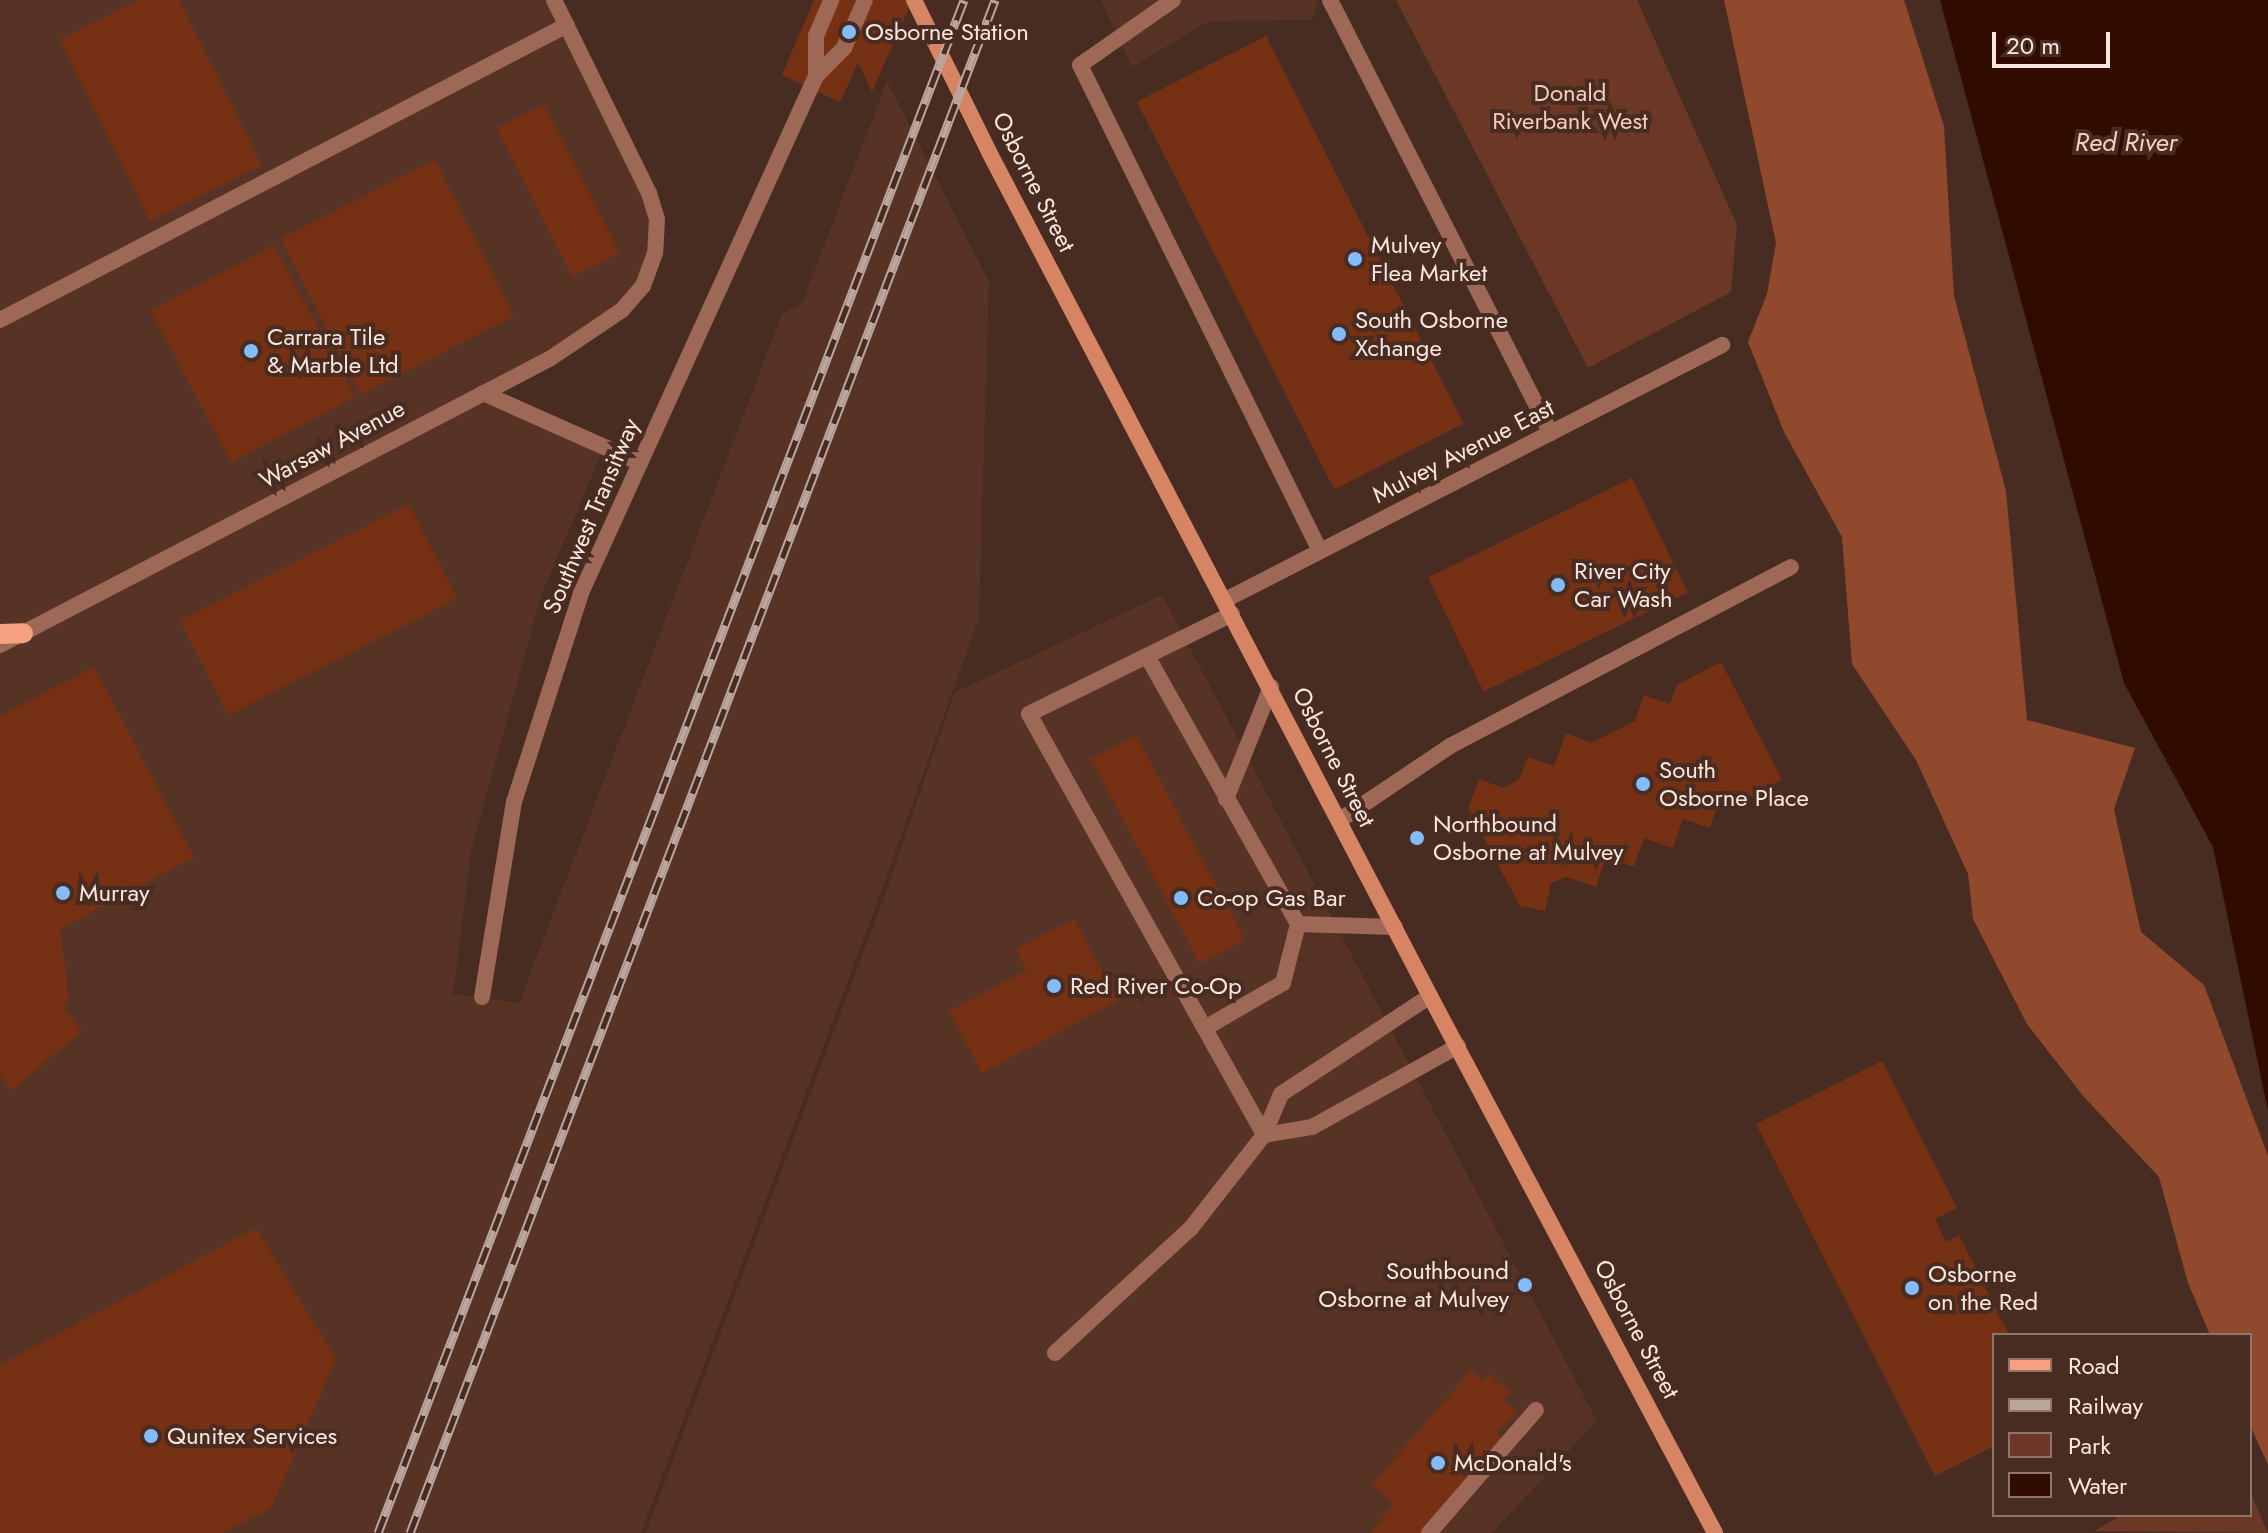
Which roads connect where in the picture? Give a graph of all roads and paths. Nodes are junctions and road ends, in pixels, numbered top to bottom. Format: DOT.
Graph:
graph roads {
  1 [pos="554,0"];
  2 [pos="831,0"];
  3 [pos="914,0"];
  4 [pos="1173,0"];
  5 [pos="1330,0"];
  6 [pos="862,6"];
  7 [pos="567,25"];
  8 [pos="816,76"];
  9 [pos="0,320"];
  10 [pos="1722,345"];
  11 [pos="483,393"];
  12 [pos="1551,433"];
  13 [pos="638,462"];
  14 [pos="1320,551"];
  15 [pos="1791,567"];
  16 [pos="1229,607"];
  17 [pos="23,633"];
  18 [pos="0,634"];
  19 [pos="0,645"];
  20 [pos="1147,656"];
  21 [pos="1271,687"];
  22 [pos="1226,799"];
  23 [pos="1340,820"];
  24 [pos="1298,924"];
  25 [pos="1395,927"];
  26 [pos="1430,996"];
  27 [pos="482,997"];
  28 [pos="1205,1028"];
  29 [pos="1458,1046"];
  30 [pos="1264,1135"];
  31 [pos="1055,1353"];
  32 [pos="1536,1410"];
  33 [pos="1429,1533"];
  34 [pos="1715,1533"];
  1 -- 7 [label="street"];
  2 -- 8 [label="street, Southwest Transitway"];
  3 -- 16 [label="main road, Osborne Street"];
  4 -- 14 [label="street"];
  5 -- 12 [label="street"];
  6 -- 8 [label="street, Southwest Transitway"];
  7 -- 9 [label="street"];
  7 -- 11 [label="street, Warsaw Avenue"];
  8 -- 13 [label="street, Southwest Transitway"];
  10 -- 12 [label="street, Mulvey Avenue East"];
  11 -- 13 [label="street"];
  11 -- 17 [label="street, Warsaw Avenue"];
  12 -- 14 [label="street, Mulvey Avenue East"];
  13 -- 27 [label="street, Southwest Transitway"];
  14 -- 16 [label="street, Mulvey Avenue East"];
  15 -- 23 [label="street"];
  16 -- 20 [label="street, Mulvey Avenue East"];
  16 -- 21 [label="main road, Osborne Street"];
  17 -- 18 [label="main road"];
  17 -- 19 [label="street, Warsaw Avenue"];
  20 -- 22 [label="street"];
  20 -- 28 [label="street, Mulvey Avenue East"];
  21 -- 22 [label="street"];
  21 -- 23 [label="main road, Osborne Street"];
  22 -- 24 [label="street"];
  23 -- 25 [label="main road, Osborne Street"];
  24 -- 25 [label="street"];
  24 -- 28 [label="street"];
  25 -- 26 [label="main road, Osborne Street"];
  26 -- 29 [label="main road, Osborne Street"];
  26 -- 30 [label="street"];
  28 -- 30 [label="street"];
  29 -- 30 [label="street"];
  29 -- 34 [label="main road, Osborne Street"];
  30 -- 31 [label="street"];
  32 -- 33 [label="street"];
}
